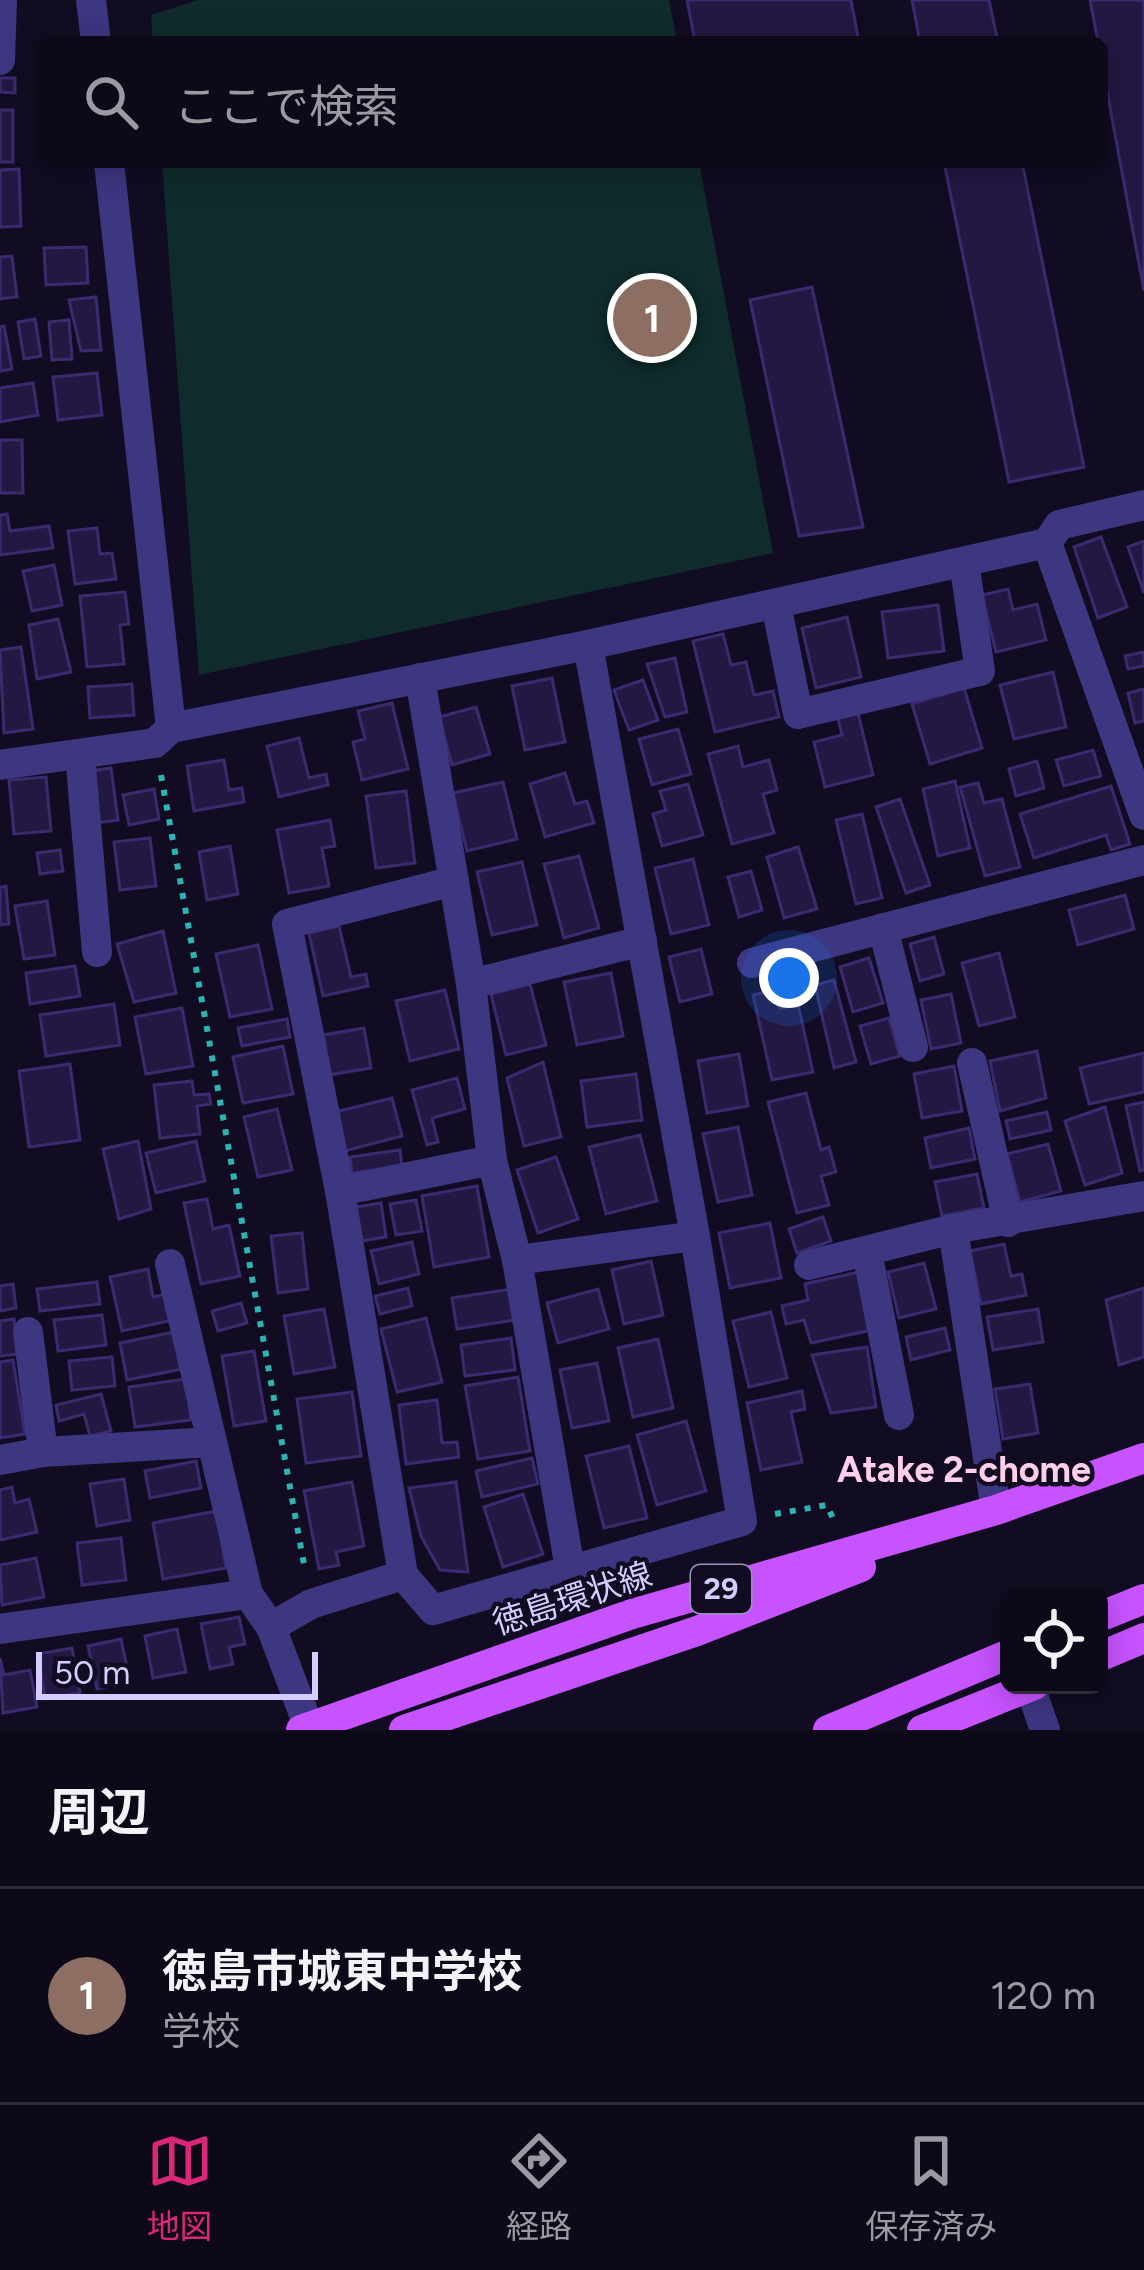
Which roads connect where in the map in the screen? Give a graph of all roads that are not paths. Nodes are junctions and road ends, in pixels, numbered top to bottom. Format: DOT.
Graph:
graph roads {
  1 [pos="2,0"];
  2 [pos="91,0"];
  3 [pos="95,36"];
  4 [pos="0,60"];
  5 [pos="110,168"];
  6 [pos="1144,505"];
  7 [pos="1047,543"];
  8 [pos="964,562"];
  9 [pos="776,604"];
  10 [pos="588,645"];
  11 [pos="420,678"];
  12 [pos="163,735"];
  13 [pos="1134,747"];
  14 [pos="80,754"];
  15 [pos="0,765"];
  16 [pos="1144,815"];
  17 [pos="1144,860"];
  18 [pos="454,881"];
  19 [pos="883,928"];
  20 [pos="642,941"];
  21 [pos="97,952"];
  22 [pos="752,963"];
  23 [pos="471,984"];
  24 [pos="913,1047"];
  25 [pos="972,1063"];
  26 [pos="492,1160"];
  27 [pos="340,1191"];
  28 [pos="1144,1196"];
  29 [pos="1008,1222"];
  30 [pos="953,1229"];
  31 [pos="695,1236"];
  32 [pos="868,1252"];
  33 [pos="517,1260"];
  34 [pos="170,1264"];
  35 [pos="809,1265"];
  36 [pos="28,1332"];
  37 [pos="899,1414"];
  38 [pos="212,1442"];
  39 [pos="43,1452"];
  40 [pos="1144,1458"];
  41 [pos="0,1460"];
  42 [pos="996,1510"];
  43 [pos="570,1569"];
  44 [pos="403,1575"];
  45 [pos="248,1594"];
  46 [pos="1144,1599"];
  47 [pos="1108,1613"];
  48 [pos="271,1627"];
  49 [pos="0,1629"];
  50 [pos="1144,1637"];
  51 [pos="1108,1653"];
  52 [pos="1000,1658"];
  53 [pos="1012,1694"];
  54 [pos="1034,1694"];
  55 [pos="307,1729"];
  56 [pos="404,1730"];
  57 [pos="828,1730"];
  58 [pos="922,1730"];
  59 [pos="1045,1730"];
  1 -- 4 [label="street"];
  2 -- 3 [label="street"];
  5 -- 12 [label="street"];
  6 -- 7 [label="street"];
  7 -- 8 [label="street"];
  7 -- 13 [label="street"];
  8 -- 9 [label="street"];
  8 -- 9 [label="street"];
  9 -- 10 [label="street"];
  10 -- 11 [label="street"];
  10 -- 20 [label="street"];
  11 -- 12 [label="street"];
  11 -- 18 [label="street"];
  12 -- 14 [label="street"];
  13 -- 16 [label="street"];
  14 -- 15 [label="street"];
  14 -- 21 [label="street"];
  17 -- 19 [label="street"];
  18 -- 23 [label="street"];
  18 -- 27 [label="street"];
  19 -- 22 [label="street"];
  19 -- 24 [label="street"];
  20 -- 23 [label="street"];
  20 -- 31 [label="street"];
  23 -- 26 [label="street"];
  25 -- 29 [label="street"];
  26 -- 27 [label="street"];
  26 -- 33 [label="street"];
  27 -- 44 [label="street"];
  28 -- 29 [label="street"];
  29 -- 30 [label="street"];
  30 -- 32 [label="street"];
  30 -- 42 [label="street"];
  31 -- 33 [label="street"];
  31 -- 43 [label="street"];
  32 -- 35 [label="street"];
  32 -- 37 [label="street"];
  33 -- 43 [label="street"];
  34 -- 38 [label="street"];
  36 -- 39 [label="street"];
  38 -- 39 [label="street"];
  38 -- 45 [label="street"];
  39 -- 41 [label="street"];
  40 -- 42 [label="main road, 徳島環状線 / 29"];
  42 -- 55 [label="main road, 徳島環状線 / 29"];
  42 -- 56 [label="main road"];
  43 -- 44 [label="street"];
  44 -- 48 [label="street"];
  45 -- 48 [label="street"];
  45 -- 49 [label="street"];
  46 -- 47 [label="main road"];
  48 -- 55 [label="street"];
  50 -- 51 [label="main road"];
  52 -- 57 [label="main road"];
  53 -- 58 [label="main road"];
  54 -- 59 [label="street"];
}
